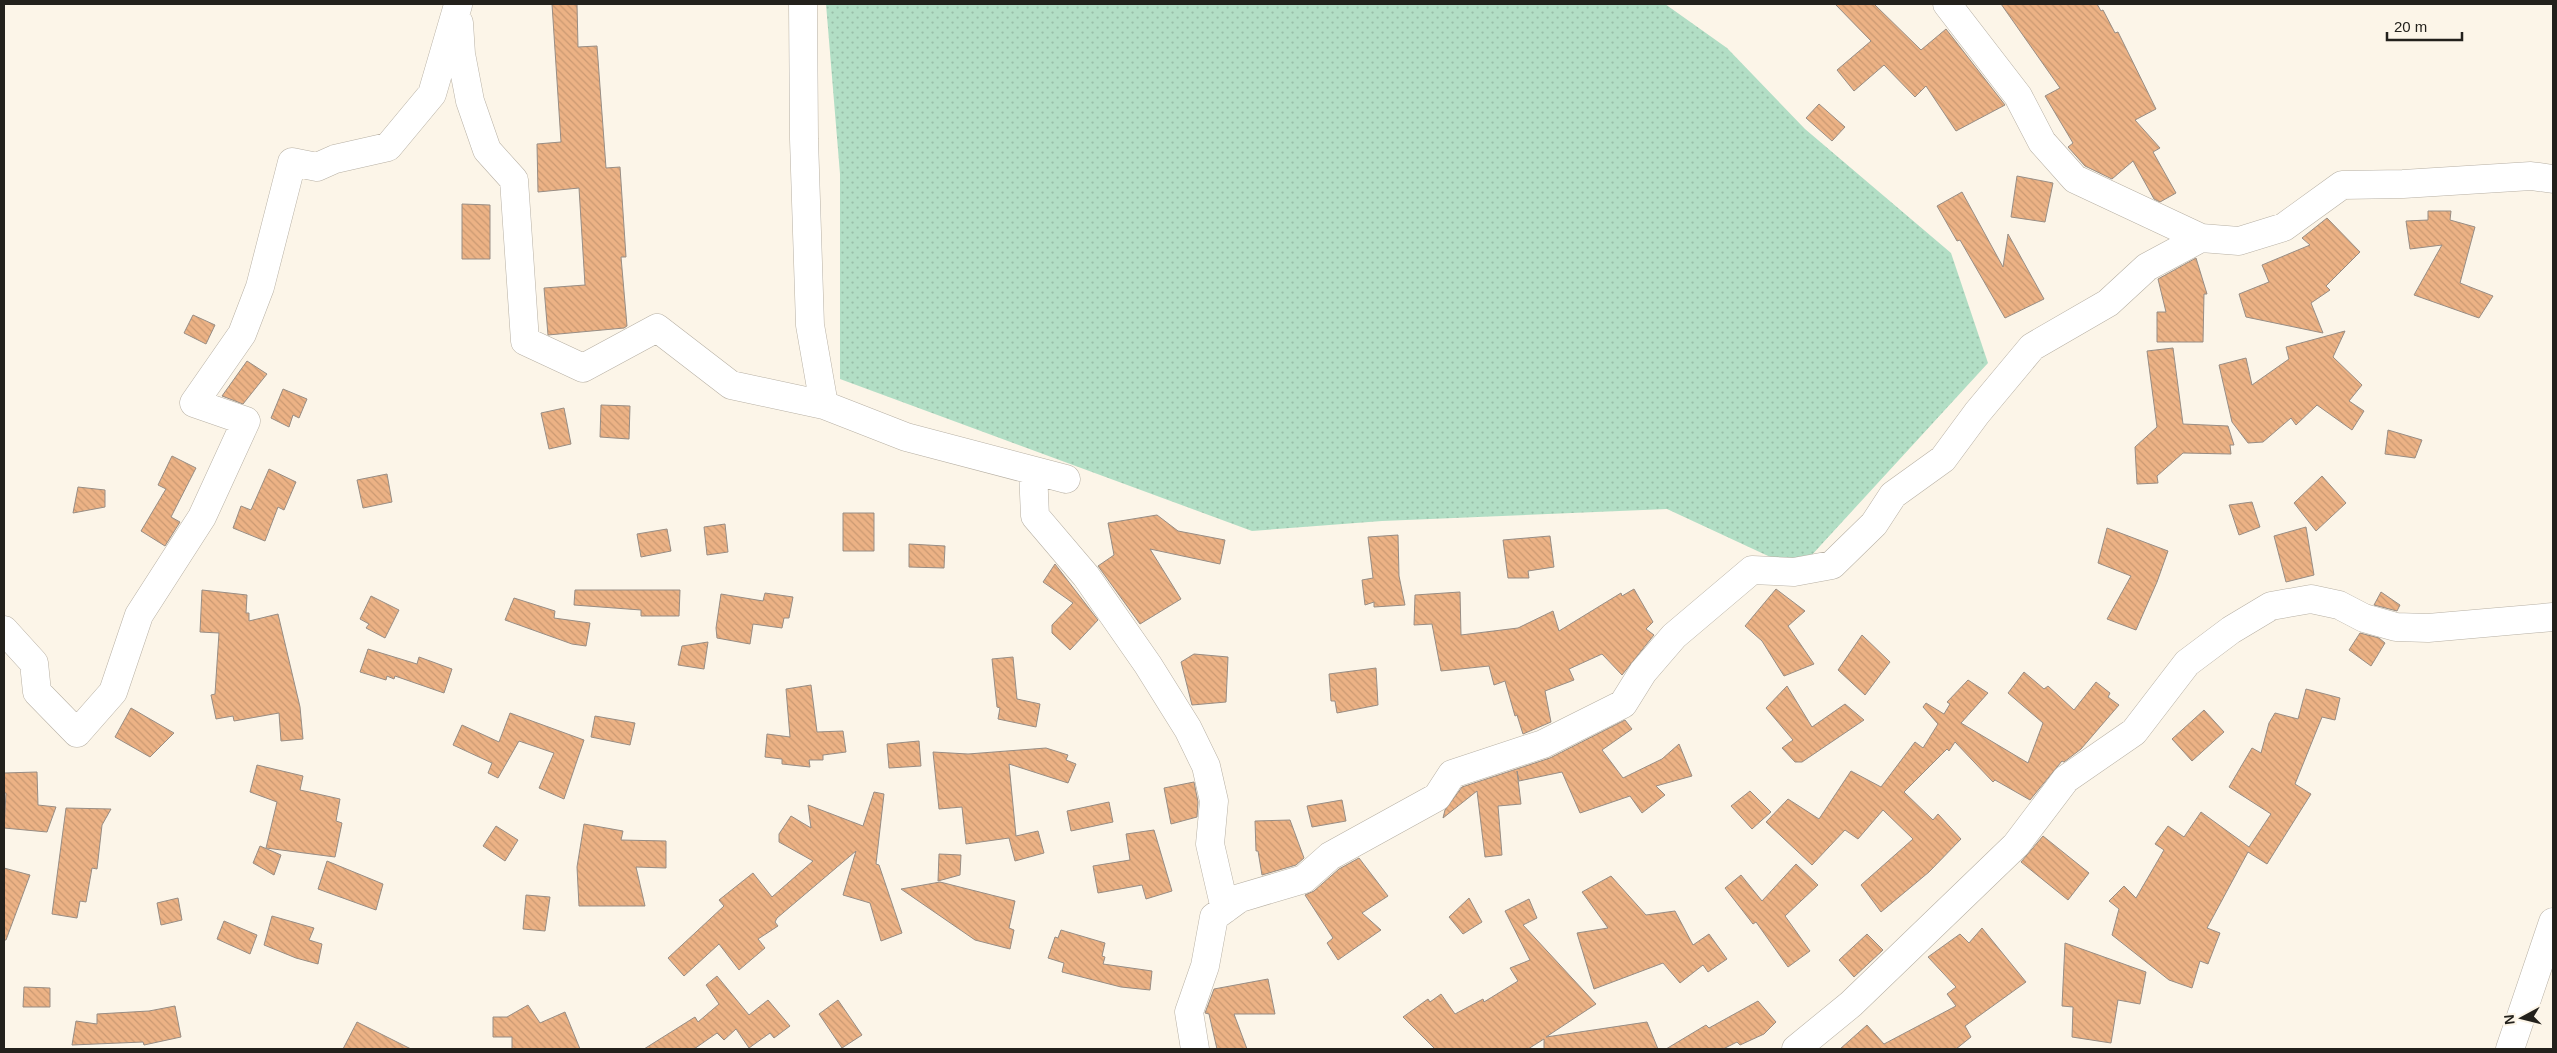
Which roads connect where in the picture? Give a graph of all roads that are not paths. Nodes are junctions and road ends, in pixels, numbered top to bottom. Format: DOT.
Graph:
graph roads {
  1 [pos="458,4"];
  2 [pos="802,4"];
  3 [pos="1947,4"];
  4 [pos="2553,179"];
  5 [pos="2201,238"];
  6 [pos="824,405"];
  7 [pos="1033,471"];
  8 [pos="1066,479"];
  9 [pos="2553,617"];
  10 [pos="4,630"];
  11 [pos="1225,909"];
  12 [pos="2553,922"];
  13 [pos="1195,1049"];
  14 [pos="1796,1049"];
  15 [pos="2510,1049"];
  1 -- 6 [label="street"];
  1 -- 10 [label="street"];
  2 -- 6 [label="street"];
  3 -- 5 [label="street"];
  4 -- 5 [label="street"];
  5 -- 11 [label="street"];
  6 -- 7 [label="street"];
  7 -- 8 [label="street"];
  7 -- 11 [label="street"];
  9 -- 14 [label="street"];
  11 -- 13 [label="street"];
  12 -- 15 [label="street"];
}
